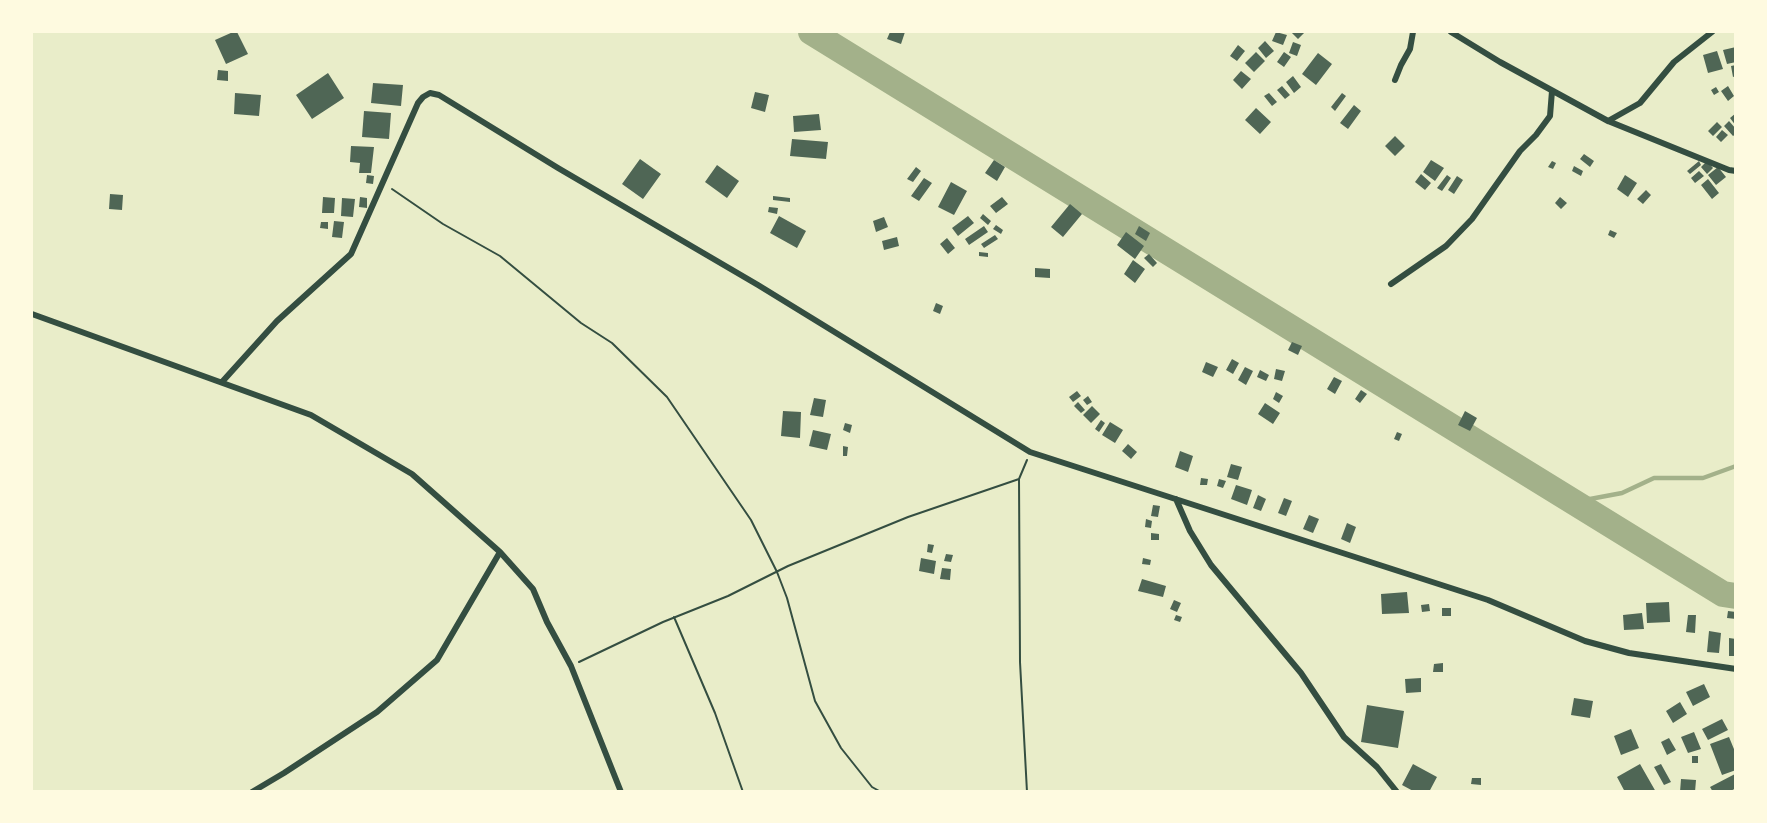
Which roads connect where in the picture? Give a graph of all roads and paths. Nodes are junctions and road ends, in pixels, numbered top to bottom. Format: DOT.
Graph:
graph roads {
  1 [pos="1413,32"];
  2 [pos="1451,32"];
  3 [pos="1712,32"];
  4 [pos="1395,80"];
  5 [pos="1552,91"];
  6 [pos="1608,121"];
  7 [pos="1736,171"];
  8 [pos="382,182"];
  9 [pos="1391,284"];
  10 [pos="32,314"];
  11 [pos="222,382"];
  12 [pos="1030,452"];
  13 [pos="1019,479"];
  14 [pos="1176,499"];
  15 [pos="500,552"];
  16 [pos="777,572"];
  17 [pos="674,617"];
  18 [pos="571,666"];
  19 [pos="1736,669"];
  20 [pos="252,792"];
  21 [pos="621,792"];
  22 [pos="743,792"];
  23 [pos="881,792"];
  24 [pos="1027,792"];
  25 [pos="1397,792"];
  1 -- 4 [label="street"];
  2 -- 5 [label="street"];
  3 -- 6 [label="street"];
  5 -- 6 [label="street"];
  5 -- 9 [label="street"];
  6 -- 7 [label="street"];
  8 -- 11 [label="street"];
  8 -- 12 [label="street"];
  8 -- 16 [label="path"];
  10 -- 11 [label="street"];
  11 -- 15 [label="street"];
  12 -- 13 [label="path"];
  12 -- 14 [label="street"];
  13 -- 16 [label="path"];
  13 -- 24 [label="path"];
  14 -- 19 [label="street"];
  14 -- 25 [label="street"];
  15 -- 18 [label="street"];
  15 -- 20 [label="street"];
  16 -- 17 [label="path"];
  16 -- 23 [label="path"];
  17 -- 18 [label="path"];
  17 -- 22 [label="path"];
  18 -- 21 [label="street"];
}
